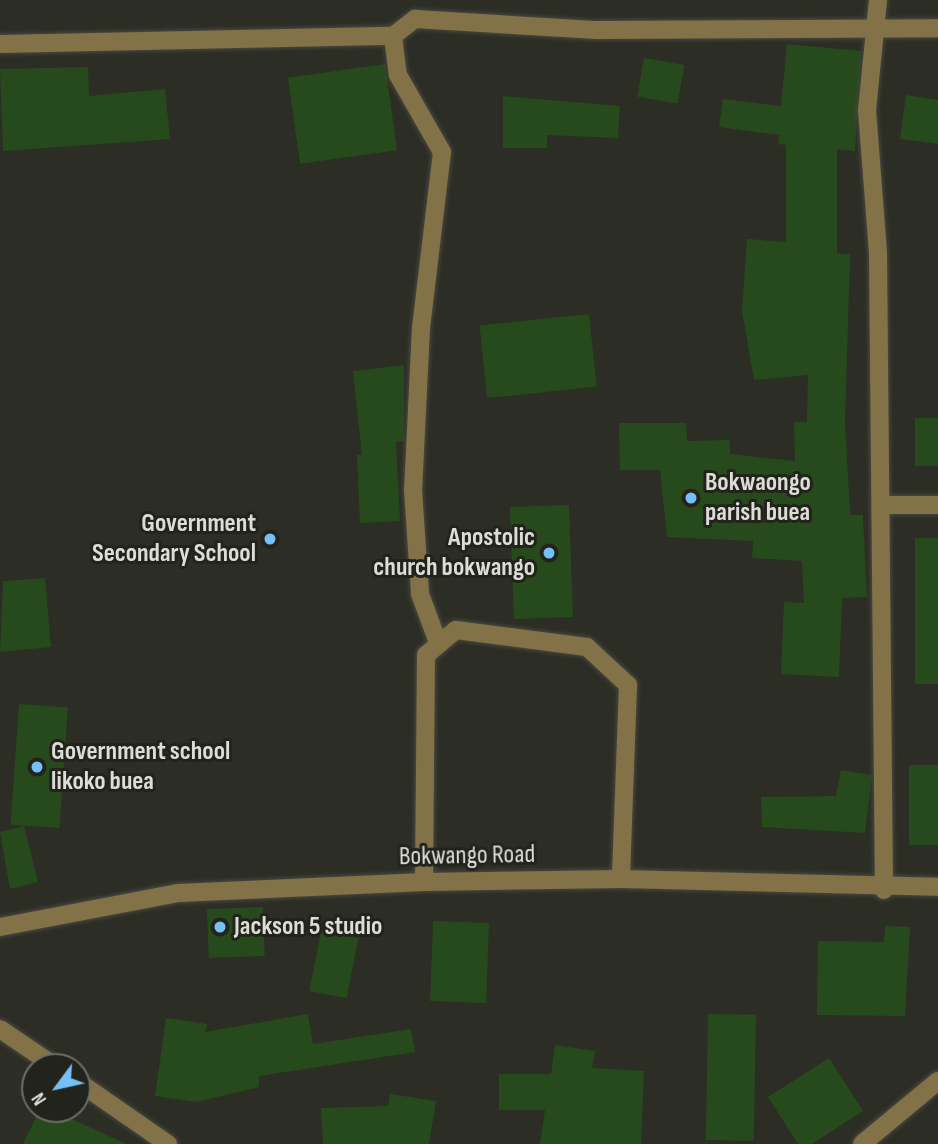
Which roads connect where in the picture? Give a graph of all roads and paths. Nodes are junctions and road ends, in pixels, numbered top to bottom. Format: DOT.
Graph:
graph roads {
  1 [pos="878,0"];
  2 [pos="877,27"];
  3 [pos="938,28"];
  4 [pos="393,36"];
  5 [pos="0,44"];
  6 [pos="883,505"];
  7 [pos="938,505"];
  8 [pos="437,640"];
  9 [pos="621,878"];
  10 [pos="424,882"];
  11 [pos="938,887"];
  12 [pos="884,890"];
  13 [pos="0,927"];
  14 [pos="0,1028"];
  15 [pos="36,1053"];
  16 [pos="938,1081"];
  17 [pos="91,1091"];
  18 [pos="168,1144"];
  19 [pos="862,1144"];
  1 -- 2 [label="street"];
  2 -- 3 [label="street"];
  2 -- 4 [label="street"];
  2 -- 6 [label="street"];
  4 -- 5 [label="street"];
  4 -- 8 [label="street"];
  6 -- 7 [label="street"];
  6 -- 12 [label="street"];
  8 -- 9 [label="street"];
  8 -- 10 [label="street"];
  9 -- 10 [label="street, Bokwango Road"];
  9 -- 12 [label="street, Bokwango Road"];
  10 -- 13 [label="street, Bokwango Road"];
  11 -- 12 [label="street, Bokwango Road"];
  14 -- 15 [label="street"];
  16 -- 19 [label="street"];
  17 -- 18 [label="street"];
}
